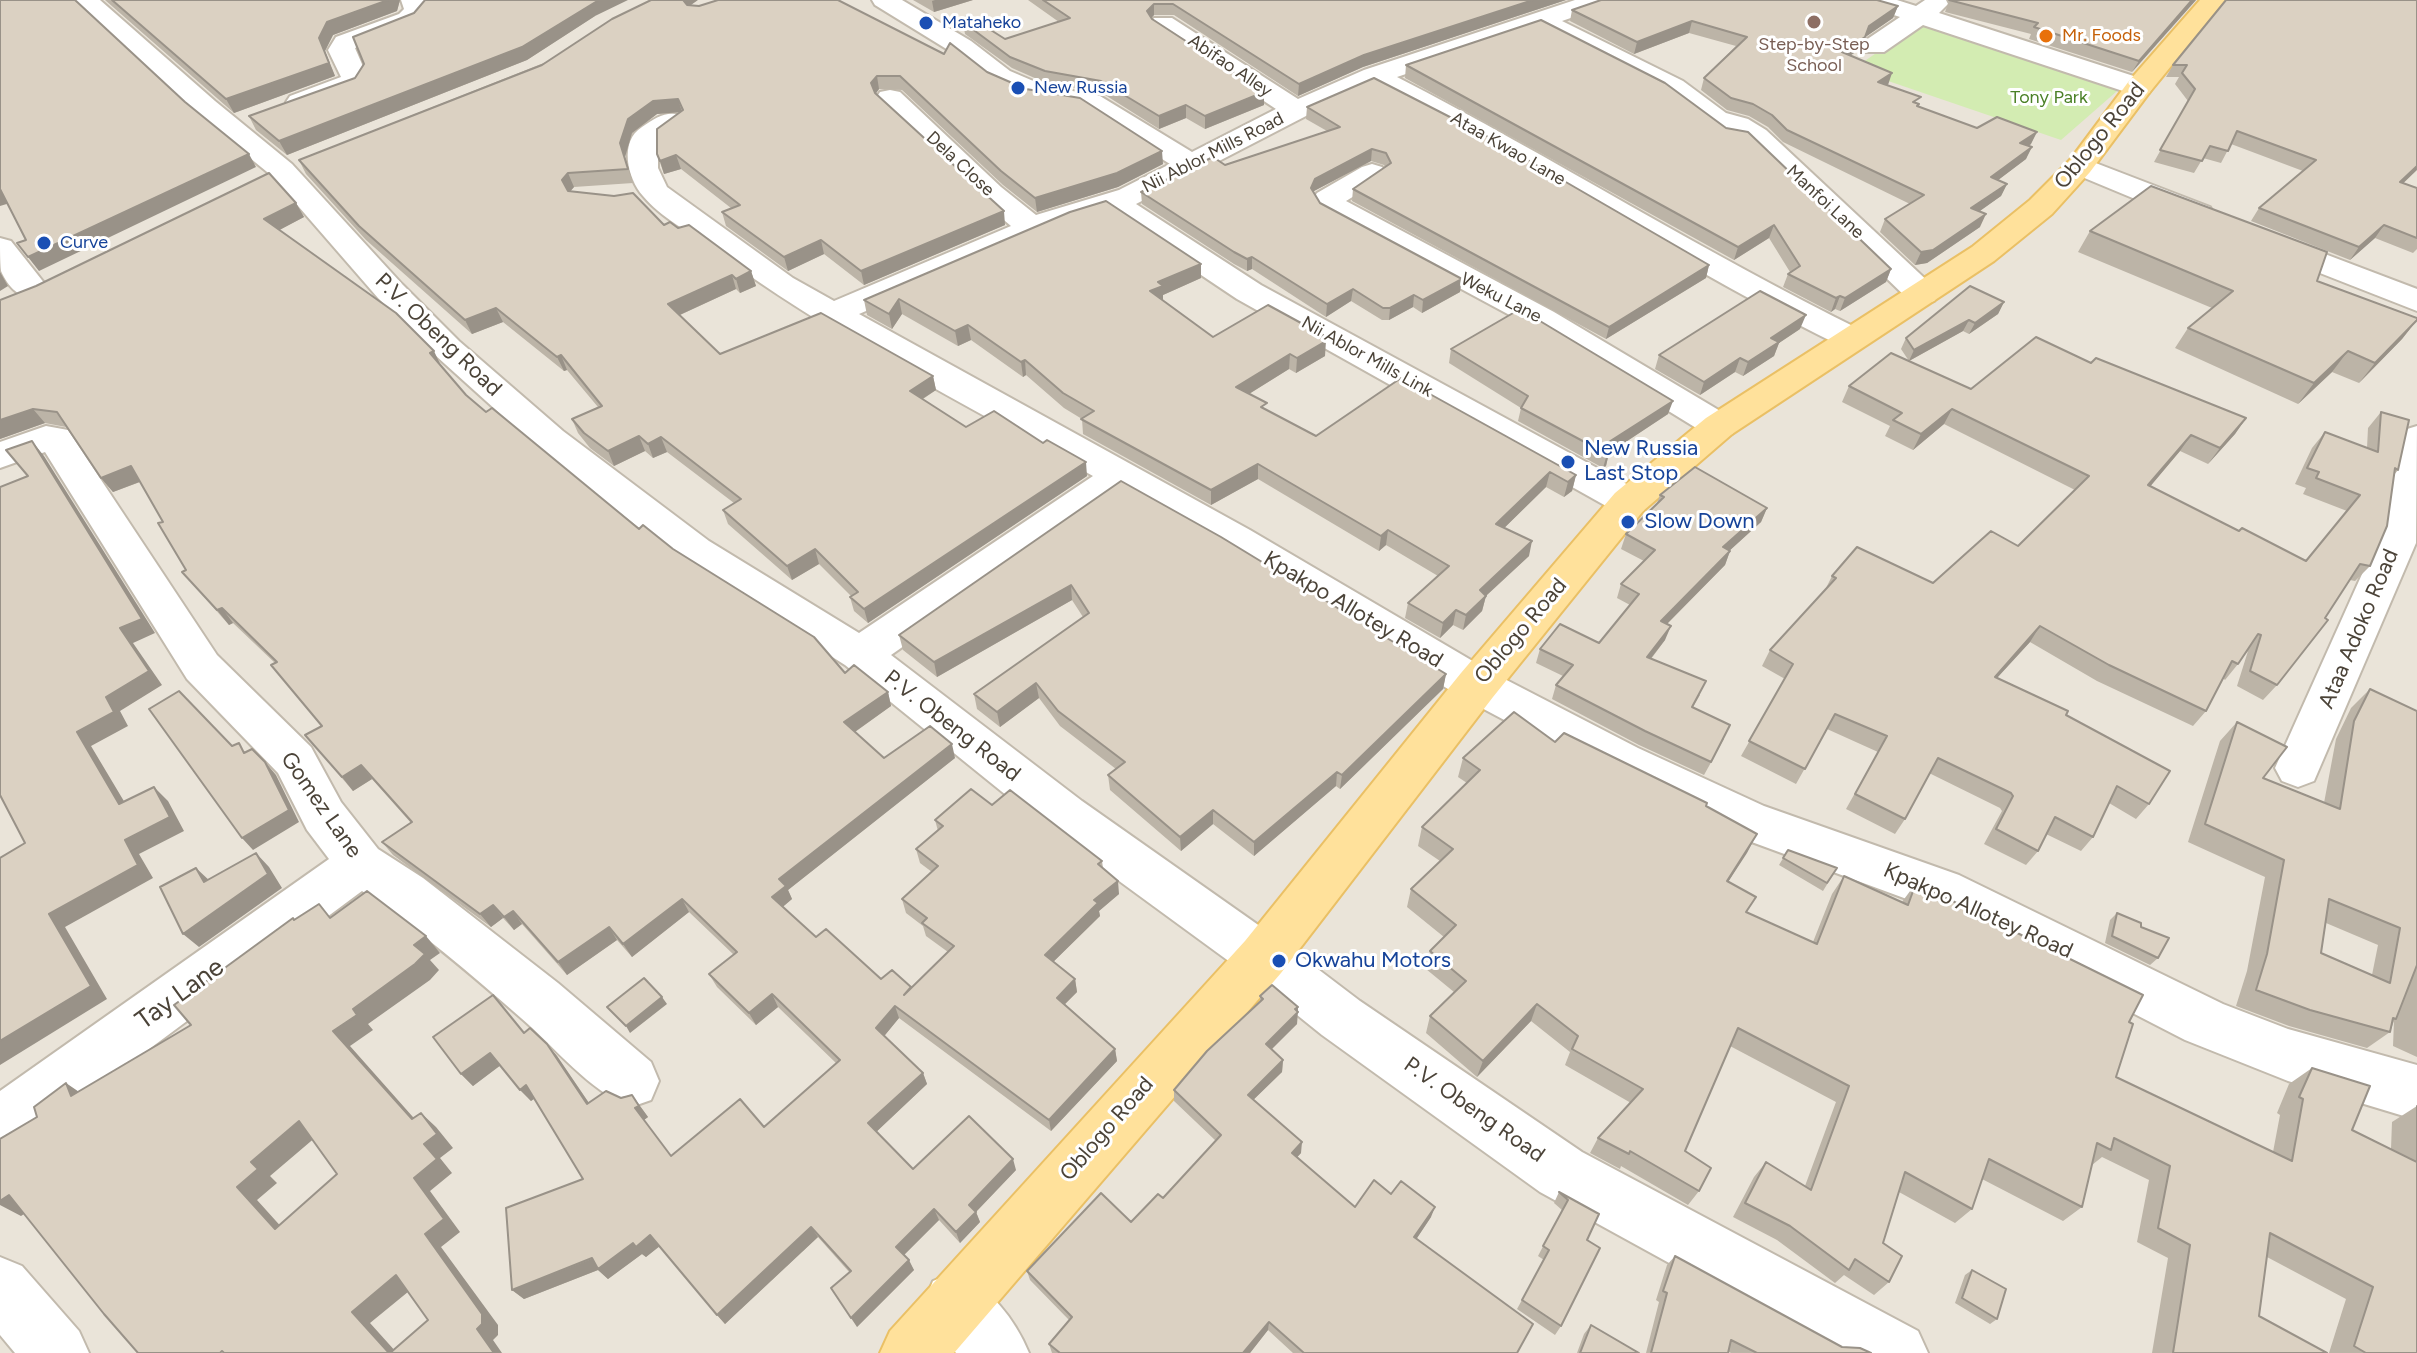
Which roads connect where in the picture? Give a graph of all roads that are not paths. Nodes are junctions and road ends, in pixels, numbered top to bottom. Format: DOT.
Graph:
graph roads {
  1 [pos="85,0"];
  2 [pos="413,0"];
  3 [pos="884,0"];
  4 [pos="1599,0"];
  5 [pos="1872,0"];
  6 [pos="2213,0"];
  7 [pos="1930,8"];
  8 [pos="1542,10"];
  9 [pos="1163,23"];
  10 [pos="1875,46"];
  11 [pos="1374,76"];
  12 [pos="2139,87"];
  13 [pos="890,98"];
  14 [pos="1296,110"];
  15 [pos="255,118"];
  16 [pos="671,121"];
  17 [pos="1189,163"];
  18 [pos="2080,166"];
  19 [pos="1372,173"];
  20 [pos="1112,202"];
  21 [pos="1033,228"];
  22 [pos="0,248"];
  23 [pos="1922,294"];
  24 [pos="2417,301"];
  25 [pos="0,306"];
  26 [pos="831,314"];
  27 [pos="1851,338"];
  28 [pos="1719,426"];
  29 [pos="2417,438"];
  30 [pos="0,456"];
  31 [pos="1121,475"];
  32 [pos="1629,502"];
  33 [pos="860,654"];
  34 [pos="1477,685"];
  35 [pos="2298,768"];
  36 [pos="361,864"];
  37 [pos="1263,957"];
  38 [pos="631,1081"];
  39 [pos="2417,1093"];
  40 [pos="0,1125"];
  41 [pos="0,1288"];
  42 [pos="955,1303"];
  43 [pos="57,1353"];
  44 [pos="912,1353"];
  45 [pos="997,1353"];
  46 [pos="1896,1353"];
  1 -- 15 [label="street, P.V. Obeng Road"];
  2 -- 15 [label="street"];
  3 -- 17 [label="street"];
  4 -- 8 [label="street, Nii Ablor Mills Road"];
  5 -- 7 [label="street"];
  6 -- 12 [label="main road, Oblogo Road"];
  7 -- 10 [label="street"];
  7 -- 12 [label="street"];
  8 -- 11 [label="street, Nii Ablor Mills Road"];
  8 -- 23 [label="street, Manfoi Lane"];
  9 -- 14 [label="street, Abifao Alley"];
  11 -- 14 [label="street, Nii Ablor Mills Road"];
  11 -- 27 [label="street, Ataa Kwao Lane"];
  12 -- 18 [label="main road, Oblogo Road"];
  13 -- 21 [label="street, Dela Close"];
  14 -- 17 [label="street, Nii Ablor Mills Road"];
  15 -- 33 [label="street, P.V. Obeng Road"];
  16 -- 26 [label="street, Kpakpo Allotey Road"];
  17 -- 20 [label="street, Nii Ablor Mills Road"];
  18 -- 23 [label="main road, Oblogo Road"];
  18 -- 24 [label="street"];
  19 -- 28 [label="street, Weku Lane"];
  20 -- 21 [label="street, Nii Ablor Mills Road"];
  20 -- 32 [label="street, Nii Ablor Mills Link"];
  21 -- 26 [label="street, Nii Ablor Mills Road"];
  22 -- 25 [label="street"];
  23 -- 27 [label="main road, Oblogo Road"];
  26 -- 31 [label="street, Kpakpo Allotey Road"];
  27 -- 28 [label="main road, Oblogo Road"];
  28 -- 32 [label="main road, Oblogo Road"];
  29 -- 35 [label="street, Ataa Adoko Road"];
  30 -- 36 [label="street, Gomez Lane"];
  31 -- 33 [label="street"];
  31 -- 34 [label="street, Kpakpo Allotey Road"];
  32 -- 34 [label="main road, Oblogo Road"];
  33 -- 37 [label="street, P.V. Obeng Road"];
  34 -- 37 [label="main road, Oblogo Road"];
  34 -- 39 [label="street, Kpakpo Allotey Road"];
  36 -- 38 [label="street, Gomez Lane"];
  36 -- 40 [label="street, Tay Lane"];
  37 -- 42 [label="main road, Oblogo Road"];
  37 -- 46 [label="street, P.V. Obeng Road"];
  41 -- 43 [label="street"];
  42 -- 44 [label="main road, Oblogo Road"];
  42 -- 45 [label="street"];
}
